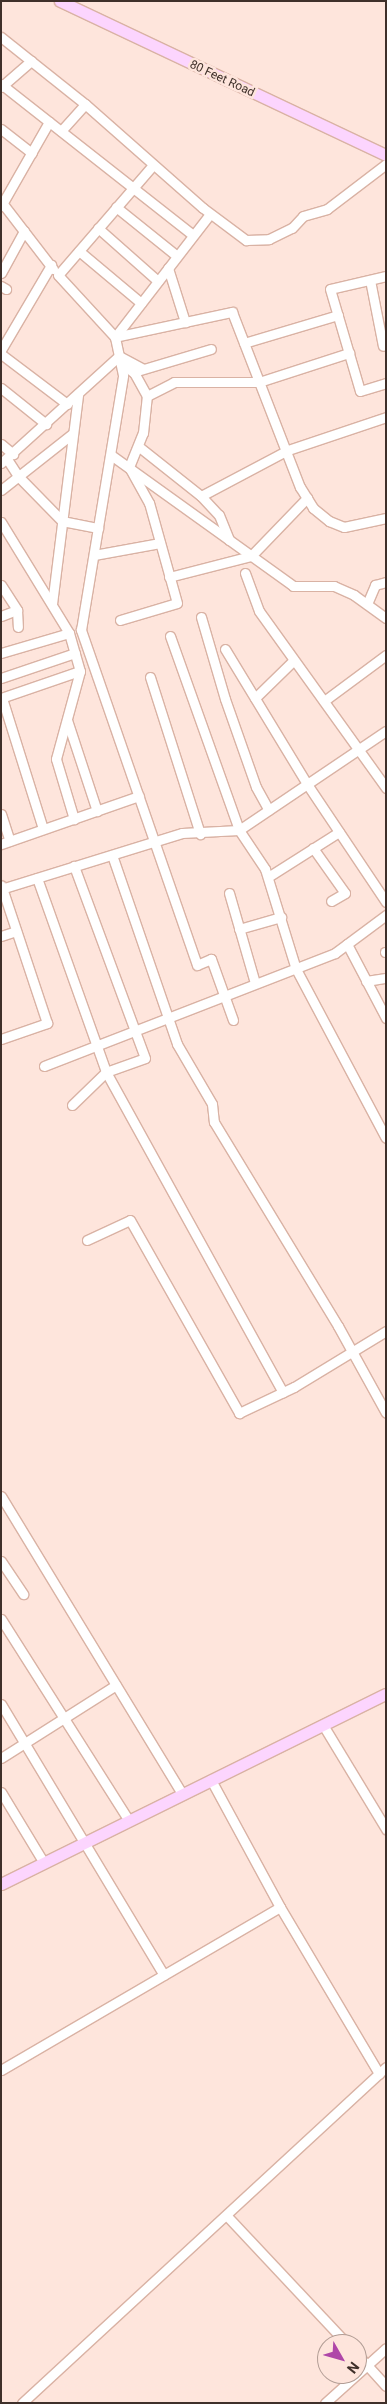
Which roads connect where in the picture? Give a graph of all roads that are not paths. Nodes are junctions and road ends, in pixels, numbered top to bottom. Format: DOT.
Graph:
graph roads {
  1 [pos="60,1"];
  2 [pos="1,37"];
  3 [pos="31,61"];
  4 [pos="2,85"];
  5 [pos="85,104"];
  6 [pos="49,122"];
  7 [pos="1,129"];
  8 [pos="61,131"];
  9 [pos="32,153"];
  10 [pos="386,155"];
  11 [pos="386,164"];
  12 [pos="153,165"];
  13 [pos="133,188"];
  14 [pos="2,205"];
  15 [pos="116,207"];
  16 [pos="210,214"];
  17 [pos="98,228"];
  18 [pos="24,231"];
  19 [pos="193,235"];
  20 [pos="79,251"];
  21 [pos="177,256"];
  22 [pos="51,266"];
  23 [pos="168,268"];
  24 [pos="1,273"];
  25 [pos="58,275"];
  26 [pos="386,276"];
  27 [pos="370,280"];
  28 [pos="158,281"];
  29 [pos="141,304"];
  30 [pos="338,315"];
  31 [pos="185,322"];
  32 [pos="115,337"];
  33 [pos="244,343"];
  34 [pos="383,346"];
  35 [pos="211,349"];
  36 [pos="1,350"];
  37 [pos="349,353"];
  38 [pos="1,354"];
  39 [pos="120,360"];
  40 [pos="138,371"];
  41 [pos="260,382"];
  42 [pos="386,382"];
  43 [pos="1,388"];
  44 [pos="78,394"];
  45 [pos="147,396"];
  46 [pos="67,404"];
  47 [pos="386,417"];
  48 [pos="46,424"];
  49 [pos="72,434"];
  50 [pos="1,444"];
  51 [pos="138,446"];
  52 [pos="288,450"];
  53 [pos="111,455"];
  54 [pos="7,459"];
  55 [pos="129,468"];
  56 [pos="18,476"];
  57 [pos="1,490"];
  58 [pos="201,496"];
  59 [pos="307,498"];
  60 [pos="386,518"];
  61 [pos="62,521"];
  62 [pos="1,522"];
  63 [pos="98,528"];
  64 [pos="229,540"];
  65 [pos="160,543"];
  66 [pos="94,555"];
  67 [pos="251,556"];
  68 [pos="245,573"];
  69 [pos="169,577"];
  70 [pos="386,582"];
  71 [pos="1,585"];
  72 [pos="52,604"];
  73 [pos="367,604"];
  74 [pos="17,610"];
  75 [pos="1,616"];
  76 [pos="201,617"];
  77 [pos="386,618"];
  78 [pos="120,620"];
  79 [pos="18,627"];
  80 [pos="69,633"];
  81 [pos="170,636"];
  82 [pos="225,649"];
  83 [pos="1,653"];
  84 [pos="75,653"];
  85 [pos="386,654"];
  86 [pos="294,660"];
  87 [pos="80,671"];
  88 [pos="150,677"];
  89 [pos="1,678"];
  90 [pos="2,698"];
  91 [pos="255,698"];
  92 [pos="324,701"];
  93 [pos="67,720"];
  94 [pos="386,731"];
  95 [pos="360,749"];
  96 [pos="307,784"];
  97 [pos="386,788"];
  98 [pos="139,796"];
  99 [pos="97,810"];
  100 [pos="269,810"];
  101 [pos="1,814"];
  102 [pos="74,819"];
  103 [pos="43,829"];
  104 [pos="239,830"];
  105 [pos="339,832"];
  106 [pos="200,834"];
  107 [pos="5,842"];
  108 [pos="156,842"];
  109 [pos="313,848"];
  110 [pos="112,855"];
  111 [pos="74,866"];
  112 [pos="268,877"];
  113 [pos="37,878"];
  114 [pos="2,888"];
  115 [pos="229,893"];
  116 [pos="331,901"];
  117 [pos="386,902"];
  118 [pos="386,915"];
  119 [pos="280,917"];
  120 [pos="239,929"];
  121 [pos="16,931"];
  122 [pos="1,936"];
  123 [pos="347,944"];
  124 [pos="296,969"];
  125 [pos="386,978"];
  126 [pos="366,981"];
  127 [pos="255,983"];
  128 [pos="224,994"];
  129 [pos="167,1017"];
  130 [pos="386,1018"];
  131 [pos="233,1020"];
  132 [pos="134,1030"];
  133 [pos="1,1039"];
  134 [pos="97,1045"];
  135 [pos="44,1066"];
  136 [pos="106,1072"];
  137 [pos="72,1106"];
  138 [pos="386,1138"];
  139 [pos="87,1240"];
  140 [pos="386,1331"];
  141 [pos="352,1352"];
  142 [pos="283,1392"];
  143 [pos="386,1413"];
  144 [pos="1,1496"];
  145 [pos="1,1561"];
  146 [pos="23,1594"];
  147 [pos="1,1619"];
  148 [pos="116,1685"];
  149 [pos="386,1694"];
  150 [pos="2,1706"];
  151 [pos="64,1719"];
  152 [pos="323,1725"];
  153 [pos="25,1743"];
  154 [pos="1,1758"];
  155 [pos="211,1780"];
  156 [pos="1,1792"];
  157 [pos="182,1794"];
  158 [pos="129,1821"];
  159 [pos="386,1830"];
  160 [pos="86,1842"];
  161 [pos="44,1863"];
  162 [pos="1,1884"];
  163 [pos="280,1907"];
  164 [pos="164,1975"];
  165 [pos="1,2070"];
  166 [pos="382,2070"];
  167 [pos="227,2216"];
  168 [pos="338,2334"];
  169 [pos="386,2348"];
  170 [pos="367,2365"];
  171 [pos="346,2384"];
  172 [pos="386,2386"];
  173 [pos="22,2403"];
  174 [pos="325,2403"];
  1 -- 10 [label="main road, 80 Feet Road"];
  2 -- 3 [label="street"];
  3 -- 4 [label="street"];
  3 -- 5 [label="street"];
  4 -- 6 [label="street"];
  5 -- 8 [label="street"];
  5 -- 12 [label="street"];
  6 -- 8 [label="street"];
  6 -- 9 [label="street"];
  7 -- 9 [label="street"];
  8 -- 13 [label="street"];
  9 -- 14 [label="street"];
  11 -- 16 [label="street"];
  12 -- 13 [label="street"];
  12 -- 16 [label="street"];
  13 -- 15 [label="street"];
  13 -- 19 [label="street"];
  14 -- 18 [label="street"];
  15 -- 17 [label="street"];
  15 -- 21 [label="street"];
  16 -- 19 [label="street"];
  17 -- 20 [label="street"];
  17 -- 28 [label="street"];
  18 -- 22 [label="street"];
  18 -- 24 [label="street"];
  19 -- 21 [label="street"];
  20 -- 25 [label="street"];
  20 -- 29 [label="street"];
  21 -- 23 [label="street"];
  22 -- 25 [label="street"];
  22 -- 36 [label="street"];
  23 -- 28 [label="street"];
  23 -- 31 [label="street"];
  25 -- 32 [label="street"];
  26 -- 27 [label="street"];
  27 -- 30 [label="street"];
  27 -- 34 [label="street"];
  28 -- 29 [label="street"];
  29 -- 32 [label="street"];
  30 -- 33 [label="street"];
  30 -- 37 [label="street"];
  31 -- 32 [label="street"];
  31 -- 33 [label="street"];
  32 -- 39 [label="street"];
  33 -- 41 [label="street"];
  35 -- 40 [label="street"];
  37 -- 41 [label="street"];
  37 -- 42 [label="street"];
  38 -- 46 [label="street"];
  39 -- 40 [label="street"];
  39 -- 44 [label="street"];
  39 -- 53 [label="street"];
  40 -- 45 [label="street"];
  41 -- 45 [label="street"];
  41 -- 52 [label="street"];
  43 -- 48 [label="street"];
  44 -- 46 [label="street"];
  44 -- 49 [label="street"];
  45 -- 51 [label="street"];
  46 -- 48 [label="street"];
  47 -- 52 [label="street"];
  48 -- 54 [label="street"];
  49 -- 56 [label="street"];
  49 -- 61 [label="street"];
  50 -- 54 [label="street"];
  51 -- 55 [label="street"];
  51 -- 58 [label="street"];
  52 -- 58 [label="street"];
  52 -- 59 [label="street"];
  53 -- 55 [label="street"];
  53 -- 63 [label="street"];
  54 -- 56 [label="street"];
  55 -- 64 [label="street"];
  55 -- 65 [label="street"];
  56 -- 57 [label="street"];
  56 -- 61 [label="street"];
  58 -- 64 [label="street"];
  59 -- 60 [label="street"];
  59 -- 67 [label="street"];
  61 -- 63 [label="street"];
  61 -- 72 [label="street"];
  62 -- 72 [label="street"];
  63 -- 66 [label="street"];
  64 -- 67 [label="street"];
  65 -- 66 [label="street"];
  65 -- 69 [label="street"];
  66 -- 98 [label="street"];
  67 -- 69 [label="street"];
  67 -- 73 [label="street"];
  68 -- 86 [label="street"];
  69 -- 78 [label="street"];
  70 -- 73 [label="street"];
  71 -- 74 [label="street"];
  72 -- 80 [label="street"];
  73 -- 77 [label="street"];
  74 -- 75 [label="street"];
  74 -- 79 [label="street"];
  76 -- 100 [label="street"];
  80 -- 83 [label="street"];
  80 -- 84 [label="street"];
  81 -- 104 [label="street"];
  82 -- 91 [label="street"];
  84 -- 87 [label="street"];
  84 -- 89 [label="street"];
  85 -- 92 [label="street"];
  86 -- 91 [label="street"];
  86 -- 92 [label="street"];
  87 -- 90 [label="street"];
  87 -- 93 [label="street"];
  88 -- 106 [label="street"];
  90 -- 103 [label="street"];
  91 -- 96 [label="street"];
  92 -- 95 [label="street"];
  93 -- 99 [label="street"];
  93 -- 102 [label="street"];
  94 -- 95 [label="street"];
  95 -- 96 [label="street"];
  95 -- 97 [label="street"];
  96 -- 100 [label="street"];
  96 -- 105 [label="street"];
  98 -- 99 [label="street"];
  98 -- 108 [label="street"];
  99 -- 102 [label="street"];
  100 -- 104 [label="street"];
  101 -- 107 [label="street"];
  102 -- 103 [label="street"];
  103 -- 107 [label="street"];
  104 -- 106 [label="street"];
  104 -- 112 [label="street"];
  105 -- 109 [label="street"];
  105 -- 117 [label="street"];
  106 -- 108 [label="street"];
  108 -- 110 [label="street"];
  108 -- 128 [label="street"];
  109 -- 112 [label="street"];
  109 -- 116 [label="street"];
  110 -- 111 [label="street"];
  110 -- 129 [label="street"];
  111 -- 113 [label="street"];
  111 -- 132 [label="street"];
  112 -- 119 [label="street"];
  113 -- 114 [label="street"];
  113 -- 134 [label="street"];
  114 -- 121 [label="street"];
  115 -- 120 [label="street"];
  118 -- 123 [label="street"];
  119 -- 120 [label="street"];
  119 -- 124 [label="street"];
  120 -- 127 [label="street"];
  121 -- 122 [label="street"];
  121 -- 133 [label="street"];
  123 -- 124 [label="street"];
  123 -- 126 [label="street"];
  124 -- 127 [label="street"];
  124 -- 138 [label="street"];
  125 -- 126 [label="street"];
  126 -- 130 [label="street"];
  127 -- 128 [label="street"];
  128 -- 129 [label="street"];
  128 -- 131 [label="street"];
  129 -- 132 [label="street"];
  129 -- 141 [label="street"];
  132 -- 134 [label="street"];
  132 -- 136 [label="street"];
  134 -- 135 [label="street"];
  134 -- 136 [label="street"];
  136 -- 137 [label="street"];
  136 -- 142 [label="street"];
  139 -- 142 [label="street"];
  140 -- 141 [label="street"];
  141 -- 142 [label="street"];
  141 -- 143 [label="street"];
  144 -- 148 [label="street"];
  145 -- 146 [label="street"];
  147 -- 151 [label="street"];
  148 -- 151 [label="street"];
  148 -- 157 [label="street"];
  149 -- 152 [label="main road"];
  150 -- 153 [label="street"];
  151 -- 153 [label="street"];
  151 -- 158 [label="street"];
  152 -- 155 [label="main road"];
  152 -- 159 [label="street"];
  153 -- 154 [label="street"];
  153 -- 160 [label="street"];
  155 -- 157 [label="main road"];
  155 -- 163 [label="street"];
  156 -- 161 [label="street"];
  157 -- 158 [label="main road"];
  158 -- 160 [label="main road"];
  160 -- 161 [label="main road"];
  160 -- 164 [label="street"];
  161 -- 162 [label="main road"];
  163 -- 164 [label="street"];
  163 -- 166 [label="street"];
  164 -- 165 [label="street"];
  166 -- 167 [label="street"];
  167 -- 168 [label="street"];
  167 -- 173 [label="street"];
  169 -- 170 [label="street"];
  170 -- 172 [label="street"];
  171 -- 174 [label="street"];
}
